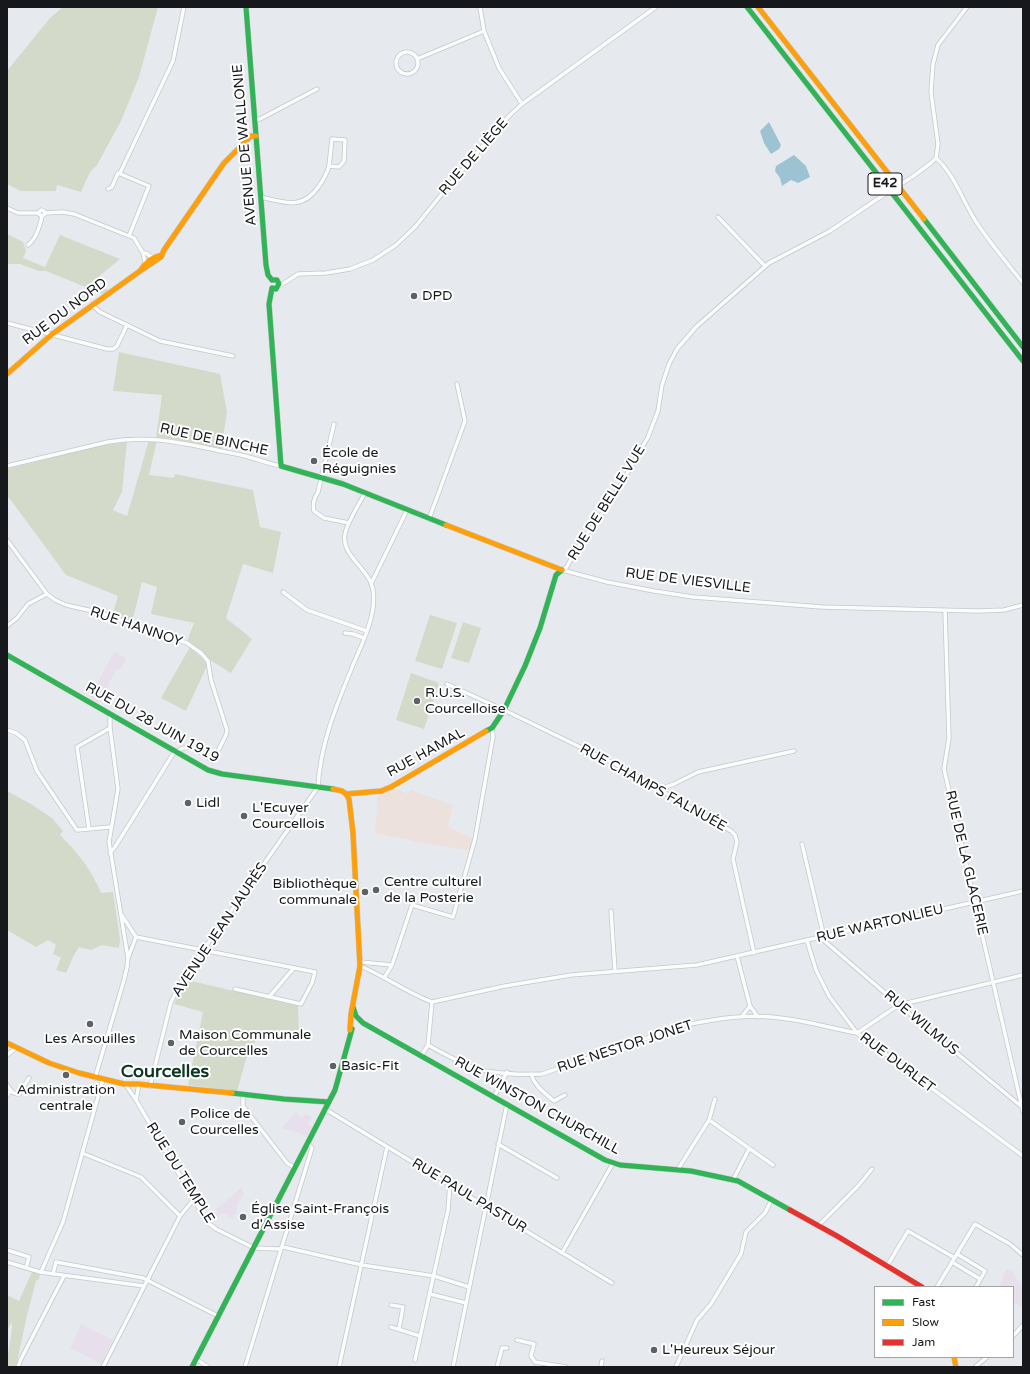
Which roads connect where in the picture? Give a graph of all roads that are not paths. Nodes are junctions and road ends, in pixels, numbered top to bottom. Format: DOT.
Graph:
graph roads {
  1 [pos="184,7"];
  2 [pos="246,7"];
  3 [pos="480,7"];
  4 [pos="656,7"];
  5 [pos="747,7"];
  6 [pos="758,7"];
  7 [pos="967,7"];
  8 [pos="484,31"];
  9 [pos="418,59"];
  10 [pos="317,89"];
  11 [pos="522,104"];
  12 [pos="255,120"];
  13 [pos="256,136"];
  14 [pos="936,158"];
  15 [pos="329,166"];
  16 [pos="120,173"];
  17 [pos="108,189"];
  18 [pos="261,197"];
  19 [pos="7,208"];
  20 [pos="43,214"];
  21 [pos="718,217"];
  22 [pos="129,236"];
  23 [pos="28,245"];
  24 [pos="143,253"];
  25 [pos="145,262"];
  26 [pos="153,262"];
  27 [pos="765,266"];
  28 [pos="140,271"];
  29 [pos="276,283"];
  30 [pos="1023,284"];
  31 [pos="272,288"];
  32 [pos="92,304"];
  33 [pos="7,323"];
  34 [pos="127,326"];
  35 [pos="51,335"];
  36 [pos="1023,348"];
  37 [pos="233,356"];
  38 [pos="1023,361"];
  39 [pos="7,374"];
  40 [pos="457,384"];
  41 [pos="334,424"];
  42 [pos="7,466"];
  43 [pos="281,466"];
  44 [pos="321,478"];
  45 [pos="365,493"];
  46 [pos="407,510"];
  47 [pos="429,519"];
  48 [pos="349,524"];
  49 [pos="7,540"];
  50 [pos="562,570"];
  51 [pos="372,584"];
  52 [pos="284,592"];
  53 [pos="47,594"];
  54 [pos="1023,605"];
  55 [pos="945,610"];
  56 [pos="7,626"];
  57 [pos="367,631"];
  58 [pos="345,633"];
  59 [pos="364,638"];
  60 [pos="7,655"];
  61 [pos="447,684"];
  62 [pos="504,710"];
  63 [pos="110,714"];
  64 [pos="110,728"];
  65 [pos="492,728"];
  66 [pos="7,730"];
  67 [pos="794,751"];
  68 [pos="176,752"];
  69 [pos="318,787"];
  70 [pos="660,789"];
  71 [pos="346,794"];
  72 [pos="110,827"];
  73 [pos="89,829"];
  74 [pos="802,844"];
  75 [pos="110,853"];
  76 [pos="1023,891"];
  77 [pos="976,903"];
  78 [pos="611,910"];
  79 [pos="120,912"];
  80 [pos="136,937"];
  81 [pos="822,938"];
  82 [pos="807,941"];
  83 [pos="205,949"];
  84 [pos="754,953"];
  85 [pos="737,956"];
  86 [pos="128,958"];
  87 [pos="360,964"];
  88 [pos="392,965"];
  89 [pos="294,968"];
  90 [pos="615,972"];
  91 [pos="1023,975"];
  92 [pos="384,978"];
  93 [pos="993,982"];
  94 [pos="235,990"];
  95 [pos="269,998"];
  96 [pos="432,1002"];
  97 [pos="899,1005"];
  98 [pos="750,1006"];
  99 [pos="742,1016"];
  100 [pos="758,1017"];
  101 [pos="354,1020"];
  102 [pos="857,1033"];
  103 [pos="7,1044"];
  104 [pos="428,1045"];
  105 [pos="16,1048"];
  106 [pos="7,1055"];
  107 [pos="421,1056"];
  108 [pos="507,1072"];
  109 [pos="531,1074"];
  110 [pos="29,1078"];
  111 [pos="95,1078"];
  112 [pos="103,1079"];
  113 [pos="125,1084"];
  114 [pos="139,1084"];
  115 [pos="7,1085"];
  116 [pos="150,1086"];
  117 [pos="10,1091"];
  118 [pos="243,1095"];
  119 [pos="565,1095"];
  120 [pos="7,1096"];
  121 [pos="494,1097"];
  122 [pos="715,1099"];
  123 [pos="136,1100"];
  124 [pos="329,1102"];
  125 [pos="507,1104"];
  126 [pos="1022,1107"];
  127 [pos="325,1109"];
  128 [pos="1023,1112"];
  129 [pos="709,1120"];
  130 [pos="308,1143"];
  131 [pos="498,1144"];
  132 [pos="387,1147"];
  133 [pos="749,1148"];
  134 [pos="82,1153"];
  135 [pos="1023,1156"];
  136 [pos="613,1163"];
  137 [pos="773,1165"];
  138 [pos="295,1168"];
  139 [pos="678,1169"];
  140 [pos="872,1169"];
  141 [pos="557,1178"];
  142 [pos="733,1180"];
  143 [pos="450,1184"];
  144 [pos="194,1199"];
  145 [pos="772,1199"];
  146 [pos="486,1206"];
  147 [pos="180,1216"];
  148 [pos="818,1226"];
  149 [pos="283,1247"];
  150 [pos="254,1248"];
  151 [pos="7,1250"];
  152 [pos="562,1253"];
  153 [pos="957,1254"];
  154 [pos="1023,1255"];
  155 [pos="953,1260"];
  156 [pos="7,1262"];
  157 [pos="362,1265"];
  158 [pos="887,1266"];
  159 [pos="26,1268"];
  160 [pos="41,1272"];
  161 [pos="53,1274"];
  162 [pos="64,1276"];
  163 [pos="434,1276"];
  164 [pos="980,1279"];
  165 [pos="147,1280"];
  166 [pos="612,1283"];
  167 [pos="144,1286"];
  168 [pos="920,1286"];
  169 [pos="938,1286"];
  170 [pos="976,1286"];
  171 [pos="469,1287"];
  172 [pos="430,1294"];
  173 [pos="466,1303"];
  174 [pos="391,1304"];
  175 [pos="218,1316"];
  176 [pos="1023,1325"];
  177 [pos="391,1327"];
  178 [pos="399,1329"];
  179 [pos="1014,1335"];
  180 [pos="420,1336"];
  181 [pos="517,1340"];
  182 [pos="507,1348"];
  183 [pos="986,1358"];
  184 [pos="196,1360"];
  185 [pos="415,1360"];
  186 [pos="602,1361"];
  187 [pos="535,1362"];
  188 [pos="18,1367"];
  189 [pos="103,1367"];
  190 [pos="192,1367"];
  191 [pos="208,1367"];
  192 [pos="245,1367"];
  193 [pos="339,1367"];
  194 [pos="453,1367"];
  195 [pos="497,1367"];
  196 [pos="534,1367"];
  197 [pos="566,1367"];
  198 [pos="601,1367"];
  199 [pos="676,1367"];
  200 [pos="975,1367"];
  1 -- 16 [label="street"];
  2 -- 12 [label="main road, AVENUE DE WALLONIE"];
  3 -- 8 [label="street"];
  4 -- 11 [label="street, RUE DE LIÈGE"];
  5 -- 38 [label="main road, E42"];
  6 -- 36 [label="main road, E42"];
  7 -- 14 [label="street"];
  8 -- 9 [label="street"];
  8 -- 11 [label="street"];
  9 -- 9 [label="street"];
  10 -- 12 [label="street"];
  11 -- 29 [label="street, RUE DE LIÈGE"];
  12 -- 13 [label="main road, AVENUE DE WALLONIE"];
  13 -- 18 [label="main road, AVENUE DE WALLONIE"];
  13 -- 26 [label="main road, RUE DU NORD"];
  14 -- 27 [label="street, RUE DE BELLE VUE, bridge"];
  14 -- 30 [label="street"];
  15 -- 15 [label="street"];
  15 -- 18 [label="street"];
  16 -- 17 [label="street"];
  16 -- 22 [label="street"];
  18 -- 29 [label="main road, AVENUE DE WALLONIE"];
  19 -- 20 [label="street"];
  20 -- 22 [label="street"];
  20 -- 23 [label="street"];
  21 -- 27 [label="street"];
  22 -- 24 [label="street"];
  24 -- 25 [label="street"];
  24 -- 26 [label="street"];
  25 -- 26 [label="main road, RUE DU NORD"];
  25 -- 26 [label="street"];
  25 -- 28 [label="main road, RUE DU NORD"];
  26 -- 28 [label="main road, RUE DU NORD"];
  27 -- 50 [label="street, RUE DE BELLE VUE"];
  28 -- 32 [label="main road, RUE DU NORD"];
  29 -- 31 [label="main road"];
  29 -- 31 [label="main road, AVENUE DE WALLONIE"];
  31 -- 43 [label="main road"];
  32 -- 34 [label="street"];
  32 -- 35 [label="main road, RUE DU NORD"];
  33 -- 35 [label="street"];
  34 -- 35 [label="street"];
  34 -- 37 [label="street"];
  35 -- 39 [label="main road, RUE DU NORD"];
  40 -- 47 [label="street"];
  41 -- 44 [label="street"];
  42 -- 43 [label="street, RUE DE BINCHE"];
  43 -- 44 [label="main road, RUE DE BINCHE"];
  44 -- 45 [label="main road, RUE DE BINCHE"];
  44 -- 48 [label="street"];
  45 -- 46 [label="main road, RUE DE VIESVILLE"];
  45 -- 48 [label="street"];
  46 -- 47 [label="main road, RUE DE VIESVILLE"];
  46 -- 51 [label="street"];
  47 -- 50 [label="main road, RUE DE VIESVILLE"];
  48 -- 51 [label="street"];
  49 -- 53 [label="street, RUE HANNOY"];
  50 -- 55 [label="street, RUE DE VIESVILLE"];
  50 -- 62 [label="main road, RUE HAMAL"];
  51 -- 57 [label="street"];
  52 -- 57 [label="street"];
  53 -- 56 [label="street"];
  53 -- 68 [label="street, RUE HANNOY"];
  54 -- 55 [label="street, RUE DE VIESVILLE"];
  55 -- 77 [label="street, RUE DE LA GLACERIE"];
  57 -- 59 [label="street"];
  58 -- 59 [label="street"];
  59 -- 69 [label="street"];
  60 -- 63 [label="main road, RUE DU 28 JUIN 1919"];
  61 -- 62 [label="street"];
  62 -- 65 [label="main road, RUE HAMAL"];
  62 -- 70 [label="street, RUE CHAMPS FALNUÉE"];
  63 -- 64 [label="street"];
  63 -- 68 [label="main road, RUE DU 28 JUIN 1919"];
  64 -- 72 [label="street"];
  64 -- 73 [label="street"];
  65 -- 71 [label="main road, RUE HAMAL"];
  65 -- 88 [label="street"];
  66 -- 73 [label="street"];
  67 -- 70 [label="street"];
  68 -- 69 [label="main road, RUE DU 28 JUIN 1919"];
  68 -- 75 [label="street"];
  69 -- 71 [label="main road, RUE DU 28 JUIN 1919"];
  69 -- 83 [label="street, AVENUE JEAN JAURÈS"];
  70 -- 84 [label="street, RUE CHAMPS FALNUÉE"];
  71 -- 87 [label="main road"];
  72 -- 73 [label="street"];
  72 -- 75 [label="street"];
  74 -- 81 [label="street"];
  75 -- 79 [label="street"];
  76 -- 77 [label="street, RUE WARTONLIEU"];
  77 -- 81 [label="street, RUE WARTONLIEU"];
  77 -- 93 [label="street, RUE DE LA GLACERIE"];
  78 -- 90 [label="street"];
  79 -- 80 [label="street"];
  79 -- 86 [label="street"];
  80 -- 83 [label="street"];
  80 -- 86 [label="street"];
  81 -- 82 [label="street, RUE WARTONLIEU"];
  81 -- 97 [label="street, RUE WILMUS"];
  82 -- 84 [label="street, RUE WARTONLIEU"];
  82 -- 102 [label="street, RUE DURLET"];
  83 -- 89 [label="street"];
  83 -- 116 [label="street, AVENUE JEAN JAURÈS"];
  84 -- 85 [label="street, RUE WARTONLIEU"];
  85 -- 90 [label="street, RUE WARTONLIEU"];
  85 -- 98 [label="street"];
  86 -- 111 [label="street"];
  87 -- 88 [label="street"];
  87 -- 92 [label="street"];
  87 -- 101 [label="main road"];
  88 -- 92 [label="street"];
  89 -- 95 [label="street"];
  89 -- 95 [label="street"];
  90 -- 96 [label="street, RUE WARTONLIEU"];
  91 -- 93 [label="street"];
  92 -- 96 [label="street"];
  93 -- 97 [label="street"];
  93 -- 126 [label="street, RUE DE LA GLACERIE"];
  94 -- 95 [label="street"];
  96 -- 104 [label="street"];
  97 -- 102 [label="street"];
  97 -- 126 [label="street, RUE WILMUS"];
  98 -- 99 [label="street"];
  98 -- 100 [label="street"];
  99 -- 100 [label="street, RUE NESTOR JONET"];
  99 -- 109 [label="street, RUE NESTOR JONET"];
  100 -- 102 [label="street, RUE NESTOR JONET"];
  101 -- 107 [label="main road, RUE WINSTON CHURCHILL"];
  101 -- 124 [label="main road"];
  102 -- 135 [label="street, RUE DURLET"];
  103 -- 105 [label="main road"];
  104 -- 107 [label="street"];
  104 -- 108 [label="street, RUE NESTOR JONET"];
  105 -- 106 [label="street"];
  105 -- 111 [label="main road"];
  107 -- 121 [label="main road, RUE WINSTON CHURCHILL"];
  108 -- 109 [label="street, RUE NESTOR JONET"];
  108 -- 121 [label="street"];
  109 -- 119 [label="street, RUE NESTOR JONET"];
  110 -- 117 [label="street"];
  111 -- 112 [label="main road"];
  112 -- 113 [label="main road"];
  112 -- 134 [label="street"];
  113 -- 114 [label="main road"];
  113 -- 123 [label="street, RUE DU TEMPLE"];
  114 -- 116 [label="main road"];
  114 -- 123 [label="street"];
  115 -- 117 [label="street"];
  116 -- 118 [label="main road"];
  117 -- 120 [label="street"];
  118 -- 124 [label="main road"];
  118 -- 138 [label="street"];
  121 -- 125 [label="main road, RUE WINSTON CHURCHILL"];
  122 -- 129 [label="street"];
  123 -- 144 [label="street, RUE DU TEMPLE"];
  124 -- 127 [label="main road"];
  125 -- 131 [label="street"];
  125 -- 136 [label="main road, RUE WINSTON CHURCHILL"];
  126 -- 128 [label="street, RUE DE LA GLACERIE"];
  127 -- 130 [label="main road"];
  127 -- 132 [label="street, RUE PAUL PASTUR"];
  129 -- 133 [label="street"];
  129 -- 139 [label="street"];
  130 -- 138 [label="main road"];
  130 -- 149 [label="street"];
  131 -- 141 [label="street"];
  131 -- 146 [label="street"];
  132 -- 143 [label="street, RUE PAUL PASTUR"];
  132 -- 157 [label="street"];
  133 -- 137 [label="street"];
  133 -- 142 [label="street"];
  134 -- 147 [label="street"];
  134 -- 160 [label="street"];
  136 -- 139 [label="main road, RUE WINSTON CHURCHILL"];
  136 -- 152 [label="street"];
  138 -- 150 [label="main road"];
  139 -- 142 [label="main road, RUE WINSTON CHURCHILL"];
  140 -- 148 [label="street"];
  142 -- 145 [label="main road, RUE WINSTON CHURCHILL"];
  143 -- 146 [label="street, RUE PAUL PASTUR"];
  143 -- 163 [label="street"];
  144 -- 147 [label="street"];
  144 -- 150 [label="street, RUE DU TEMPLE"];
  145 -- 148 [label="main road, RUE WINSTON CHURCHILL"];
  145 -- 199 [label="street"];
  146 -- 152 [label="street, RUE PAUL PASTUR"];
  146 -- 171 [label="street"];
  147 -- 165 [label="street"];
  148 -- 158 [label="main road, RUE WINSTON CHURCHILL"];
  149 -- 150 [label="street"];
  149 -- 157 [label="street"];
  149 -- 192 [label="street"];
  150 -- 175 [label="main road"];
  151 -- 159 [label="street"];
  152 -- 166 [label="street, RUE PAUL PASTUR"];
  153 -- 154 [label="street"];
  153 -- 155 [label="street"];
  153 -- 164 [label="street"];
  155 -- 158 [label="street"];
  155 -- 164 [label="street"];
  155 -- 169 [label="street"];
  156 -- 159 [label="street"];
  157 -- 163 [label="street"];
  157 -- 193 [label="street"];
  158 -- 168 [label="main road, RUE WINSTON CHURCHILL"];
  159 -- 160 [label="street"];
  160 -- 161 [label="street"];
  161 -- 162 [label="street"];
  161 -- 165 [label="street"];
  162 -- 167 [label="street"];
  162 -- 188 [label="street"];
  163 -- 171 [label="street"];
  163 -- 172 [label="street"];
  164 -- 170 [label="street"];
  165 -- 167 [label="street"];
  165 -- 175 [label="street"];
  167 -- 189 [label="street"];
  171 -- 173 [label="street"];
  172 -- 173 [label="street"];
  172 -- 180 [label="street"];
  173 -- 194 [label="street"];
  174 -- 178 [label="street"];
  175 -- 184 [label="main road"];
  176 -- 179 [label="street"];
  177 -- 178 [label="street"];
  178 -- 180 [label="street"];
  180 -- 185 [label="street"];
  181 -- 187 [label="street"];
  182 -- 195 [label="street"];
  183 -- 200 [label="street"];
  184 -- 190 [label="main road"];
  184 -- 191 [label="street"];
  186 -- 198 [label="street"];
  187 -- 196 [label="street"];
  187 -- 197 [label="street"];
}
